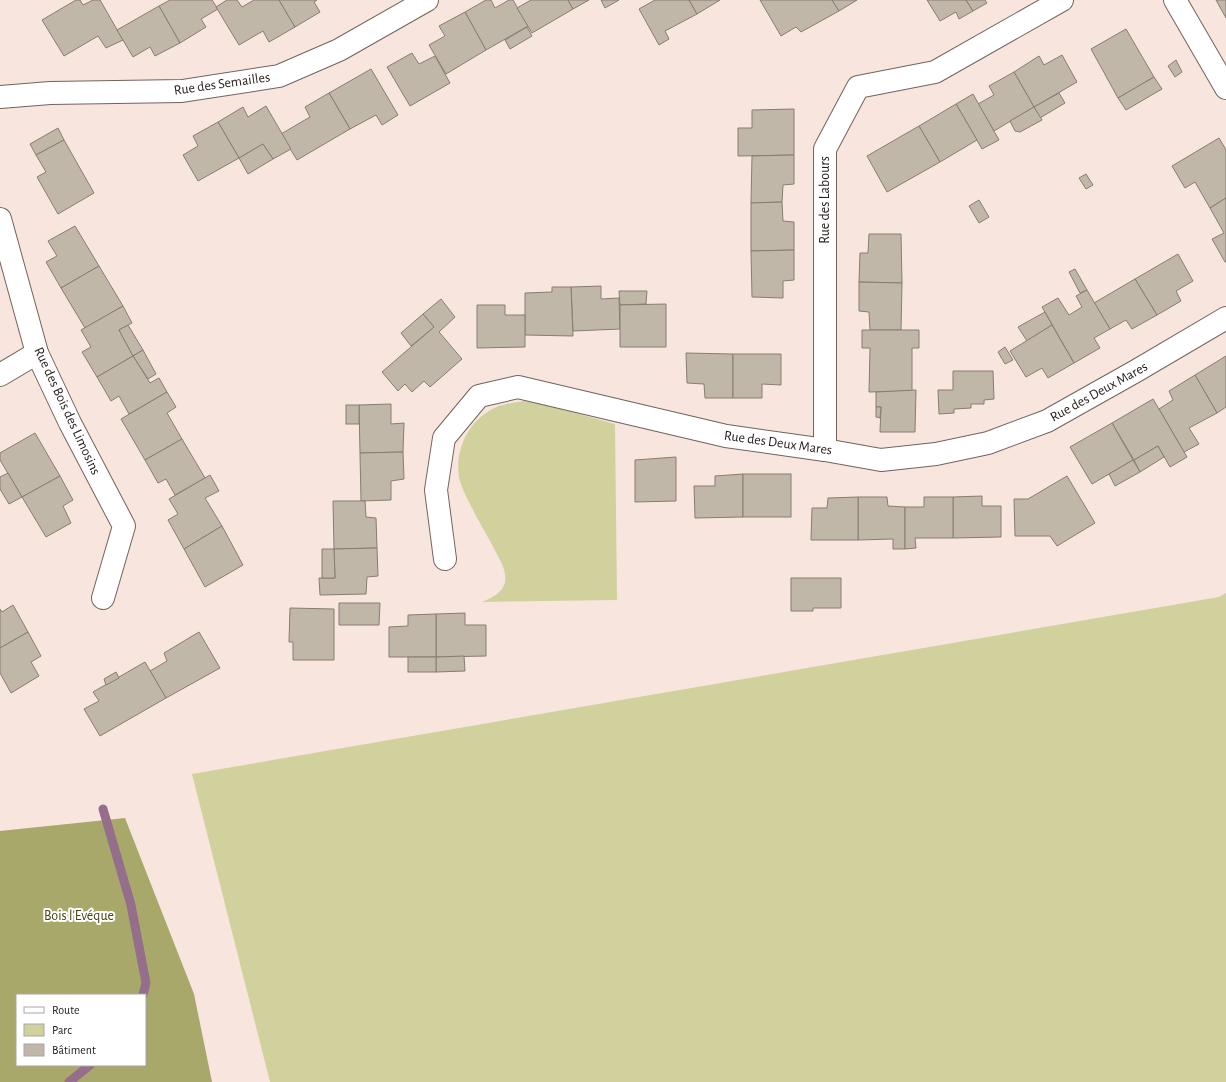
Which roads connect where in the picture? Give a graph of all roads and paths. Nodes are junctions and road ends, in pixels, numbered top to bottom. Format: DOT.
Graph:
graph roads {
  1 [pos="426,0"];
  2 [pos="1062,0"];
  3 [pos="1175,0"];
  4 [pos="1226,88"];
  5 [pos="0,97"];
  6 [pos="0,219"];
  7 [pos="1226,318"];
  8 [pos="37,353"];
  9 [pos="0,375"];
  10 [pos="825,450"];
  11 [pos="445,559"];
  12 [pos="102,598"];
  1 -- 5 [label="street, Rue des Semailles"];
  2 -- 10 [label="street, Rue des Labours"];
  3 -- 4 [label="street"];
  6 -- 8 [label="street, Rue des Bois des Limosins"];
  7 -- 10 [label="street, Rue des Deux Mares"];
  8 -- 9 [label="street"];
  8 -- 12 [label="street, Rue des Bois des Limosins"];
  10 -- 11 [label="street, Rue des Deux Mares"];
}
